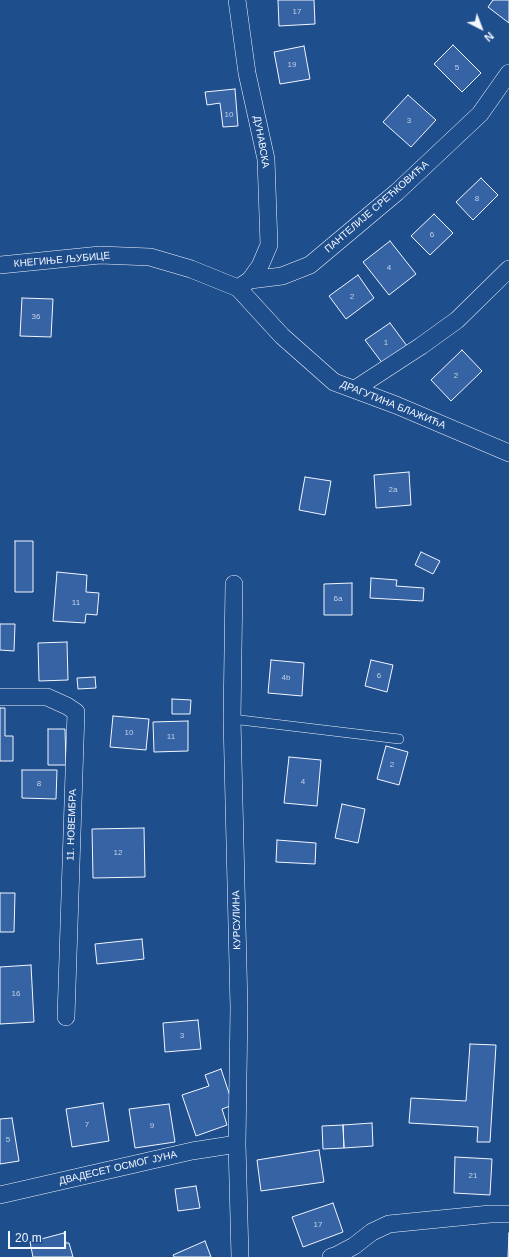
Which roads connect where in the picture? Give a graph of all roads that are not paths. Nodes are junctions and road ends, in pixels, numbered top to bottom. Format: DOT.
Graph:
graph roads {
  1 [pos="237,0"];
  2 [pos="509,73"];
  3 [pos="0,265"];
  4 [pos="509,269"];
  5 [pos="244,284"];
  6 [pos="356,389"];
  7 [pos="509,453"];
  8 [pos="234,584"];
  9 [pos="0,697"];
  10 [pos="232,720"];
  11 [pos="399,739"];
  12 [pos="66,1017"];
  13 [pos="237,1144"];
  14 [pos="0,1195"];
  15 [pos="509,1214"];
  16 [pos="240,1257"];
  17 [pos="331,1257"];
  1 -- 5 [label="street, ДУНАВСКА"];
  2 -- 5 [label="street, ПАНТЕЛИЈЕ СРЕЋКОВИЋА"];
  3 -- 5 [label="street, КНЕГИЊЕ ЉУБИЦЕ"];
  4 -- 6 [label="street"];
  5 -- 6 [label="street, ДРАГУТИНА БЛАЖИЋА"];
  6 -- 7 [label="street, ДРАГУТИНА БЛАЖИЋА"];
  8 -- 10 [label="street, КУРСУЛИНА"];
  9 -- 12 [label="street, 11. НОВЕМБРА"];
  10 -- 11 [label="lane"];
  10 -- 13 [label="street, КУРСУЛИНА"];
  13 -- 14 [label="street, ДВАДЕСЕТ ОСМОГ ЈУНА"];
  13 -- 16 [label="street, КУРСУЛИНА"];
  15 -- 17 [label="street"];
}
